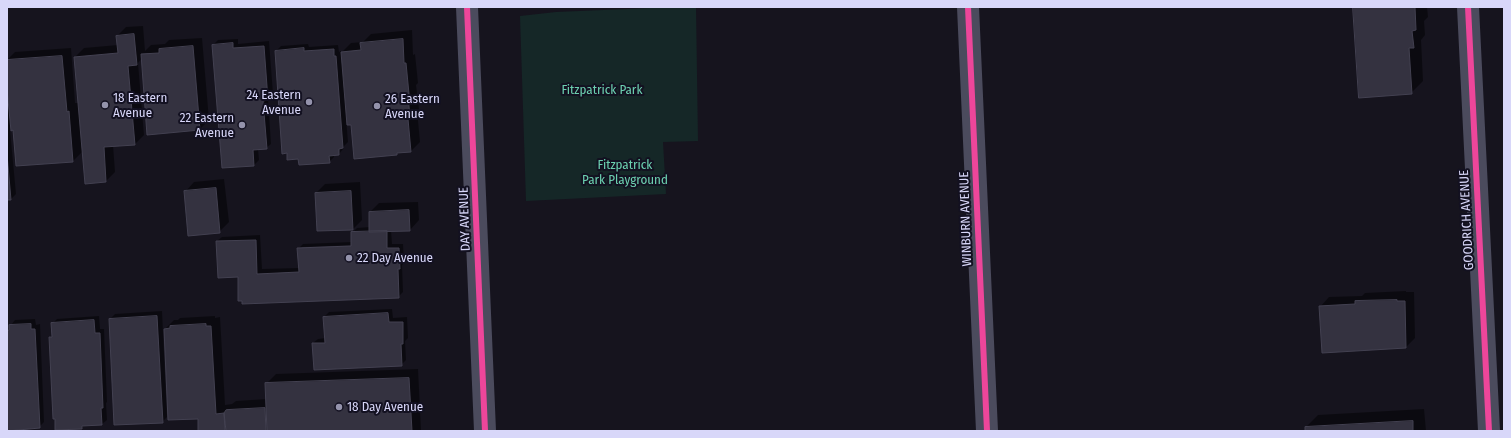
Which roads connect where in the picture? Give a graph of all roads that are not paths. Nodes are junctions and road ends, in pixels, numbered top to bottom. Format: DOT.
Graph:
graph roads {
  1 [pos="467,7"];
  2 [pos="968,7"];
  3 [pos="1468,7"];
  4 [pos="485,431"];
  5 [pos="987,431"];
  6 [pos="1489,431"];
  1 -- 4 [label="street, DAY AVENUE"];
  2 -- 5 [label="street, WINBURN AVENUE"];
  3 -- 6 [label="street, GOODRICH AVENUE"];
}
